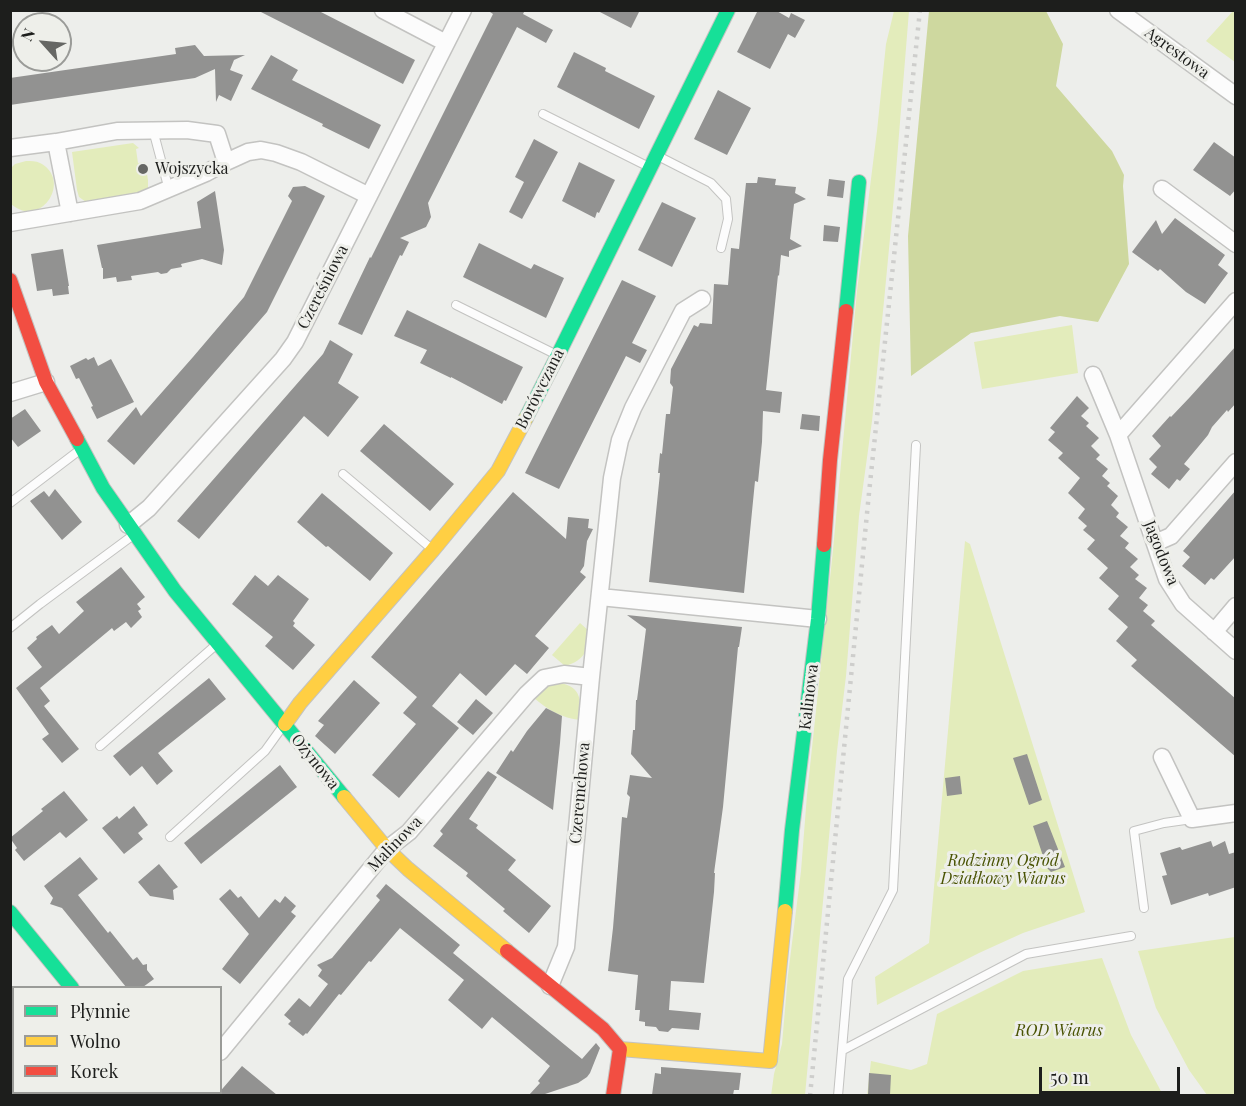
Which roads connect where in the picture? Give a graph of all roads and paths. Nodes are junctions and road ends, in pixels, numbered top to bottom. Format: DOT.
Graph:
graph roads {
  1 [pos="383,10"];
  2 [pos="463,10"];
  3 [pos="728,10"];
  4 [pos="1118,10"];
  5 [pos="446,43"];
  6 [pos="1236,96"];
  7 [pos="543,114"];
  8 [pos="153,130"];
  9 [pos="56,142"];
  10 [pos="10,147"];
  11 [pos="652,161"];
  12 [pos="226,162"];
  13 [pos="859,182"];
  14 [pos="1162,189"];
  15 [pos="169,190"];
  16 [pos="369,196"];
  17 [pos="70,213"];
  18 [pos="10,223"];
  19 [pos="1236,244"];
  20 [pos="721,248"];
  21 [pos="10,280"];
  22 [pos="702,299"];
  23 [pos="1236,301"];
  24 [pos="456,305"];
  25 [pos="558,355"];
  26 [pos="1093,375"];
  27 [pos="46,382"];
  28 [pos="10,393"];
  29 [pos="1118,435"];
  30 [pos="916,445"];
  31 [pos="82,449"];
  32 [pos="1236,462"];
  33 [pos="343,474"];
  34 [pos="10,503"];
  35 [pos="131,530"];
  36 [pos="1155,543"];
  37 [pos="433,550"];
  38 [pos="600,597"];
  39 [pos="1236,606"];
  40 [pos="818,619"];
  41 [pos="10,628"];
  42 [pos="1214,632"];
  43 [pos="217,643"];
  44 [pos="1236,651"];
  45 [pos="591,677"];
  46 [pos="285,724"];
  47 [pos="100,746"];
  48 [pos="1162,757"];
  49 [pos="1236,813"];
  50 [pos="1192,819"];
  51 [pos="170,837"];
  52 [pos="387,849"];
  53 [pos="1144,908"];
  54 [pos="10,912"];
  55 [pos="1131,936"];
  56 [pos="71,986"];
  57 [pos="550,986"];
  58 [pos="620,1049"];
  59 [pos="222,1050"];
  60 [pos="843,1050"];
  61 [pos="613,1095"];
  62 [pos="838,1095"];
  1 -- 5 [label="street"];
  2 -- 5 [label="street, Czereśniowa"];
  3 -- 11 [label="street, Borówczana"];
  4 -- 6 [label="street, Agrestowa"];
  5 -- 16 [label="street, Czereśniowa"];
  7 -- 11 [label="lane"];
  8 -- 9 [label="street"];
  8 -- 12 [label="street"];
  8 -- 15 [label="lane"];
  9 -- 10 [label="street"];
  9 -- 17 [label="street"];
  11 -- 20 [label="lane"];
  11 -- 25 [label="street, Borówczana"];
  12 -- 15 [label="street"];
  12 -- 16 [label="street"];
  13 -- 40 [label="street, Kalinowa"];
  14 -- 19 [label="street"];
  15 -- 17 [label="street"];
  16 -- 35 [label="street, Czereśniowa"];
  17 -- 18 [label="street"];
  21 -- 27 [label="street, Ożynowa"];
  22 -- 38 [label="street, Czeremchowa"];
  23 -- 29 [label="street"];
  24 -- 25 [label="lane"];
  25 -- 37 [label="street, Borówczana"];
  26 -- 29 [label="street, Jagodowa"];
  27 -- 28 [label="street"];
  27 -- 31 [label="street, Ożynowa"];
  29 -- 36 [label="street, Jagodowa"];
  30 -- 60 [label="lane"];
  31 -- 34 [label="lane"];
  31 -- 35 [label="street, Ożynowa"];
  32 -- 36 [label="street"];
  33 -- 37 [label="lane"];
  35 -- 41 [label="lane"];
  35 -- 43 [label="street, Ożynowa"];
  36 -- 42 [label="street, Jagodowa"];
  37 -- 46 [label="street, Borówczana"];
  38 -- 40 [label="street"];
  38 -- 45 [label="street, Czeremchowa"];
  39 -- 42 [label="street"];
  40 -- 58 [label="street, Kalinowa"];
  42 -- 44 [label="street, Jagodowa"];
  43 -- 46 [label="street, Ożynowa"];
  43 -- 47 [label="lane"];
  45 -- 52 [label="street, Malinowa"];
  45 -- 57 [label="street, Czeremchowa"];
  46 -- 51 [label="lane"];
  46 -- 52 [label="street, Ożynowa"];
  48 -- 50 [label="street"];
  49 -- 50 [label="street"];
  50 -- 53 [label="lane"];
  52 -- 57 [label="street, Ożynowa"];
  52 -- 59 [label="street, Malinowa"];
  54 -- 56 [label="street"];
  55 -- 60 [label="lane"];
  57 -- 58 [label="street, Ożynowa"];
  58 -- 61 [label="street"];
  60 -- 62 [label="lane"];
}
